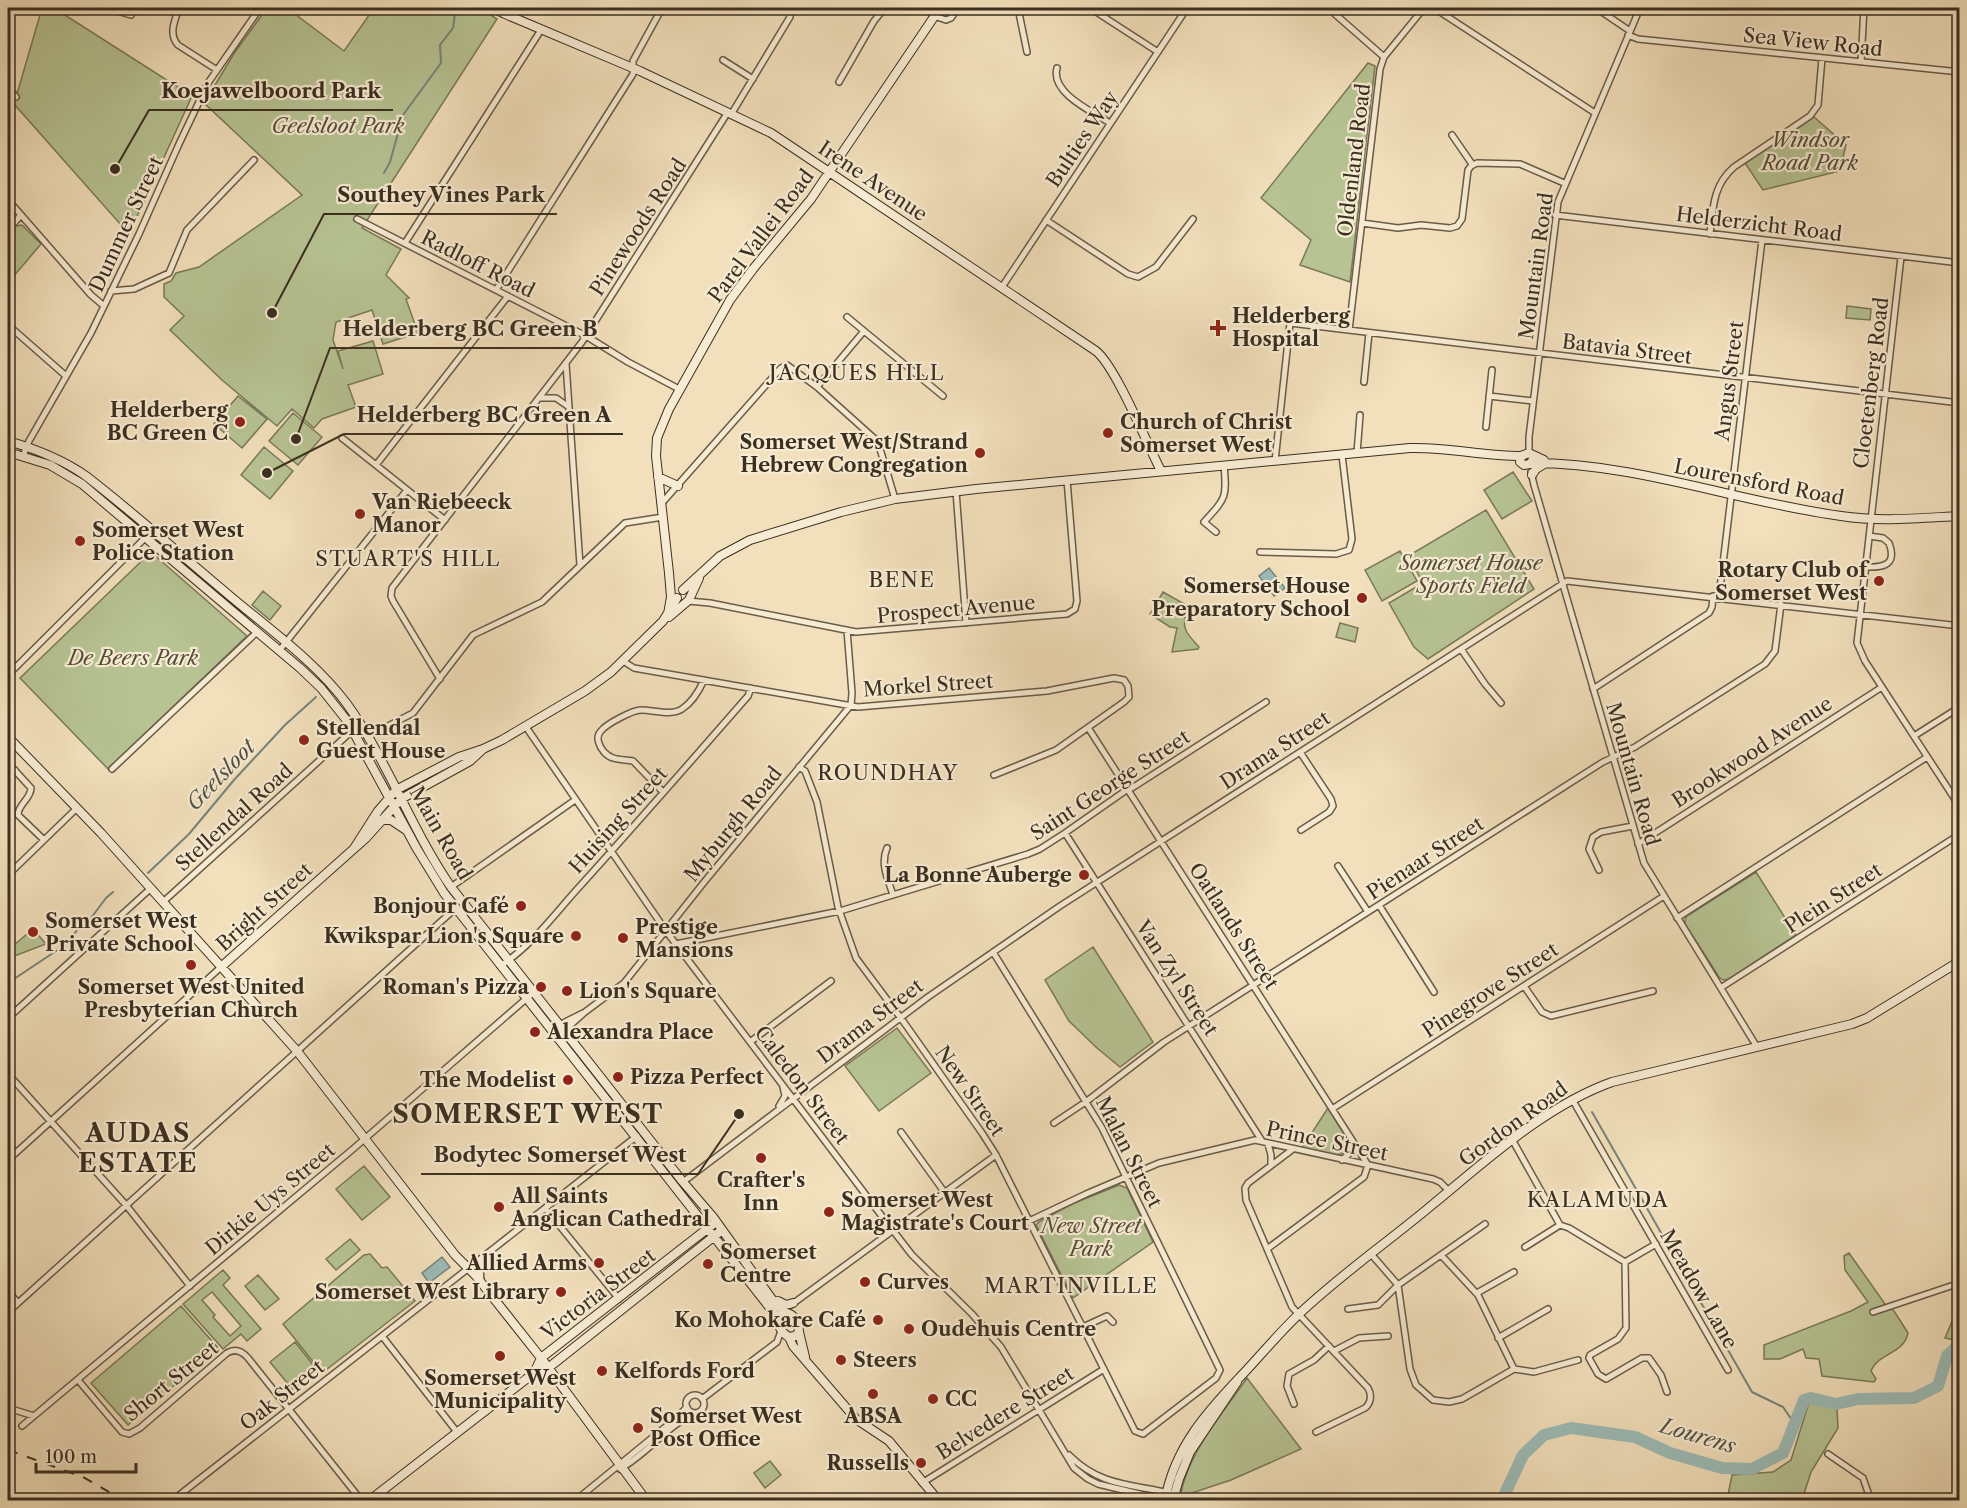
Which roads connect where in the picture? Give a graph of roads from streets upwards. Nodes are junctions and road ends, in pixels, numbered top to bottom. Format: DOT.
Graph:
graph roads {
  1 [pos="107,8"];
  2 [pos="179,8"];
  3 [pos="260,8"];
  4 [pos="493,8"];
  5 [pos="662,8"];
  6 [pos="790,8"];
  7 [pos="885,8"];
  8 [pos="924,8"];
  9 [pos="940,8"];
  10 [pos="958,8"];
  11 [pos="973,8"];
  12 [pos="980,8"];
  13 [pos="1018,8"];
  14 [pos="1090,8"];
  15 [pos="1187,8"];
  16 [pos="1328,8"];
  17 [pos="1424,8"];
  18 [pos="1434,8"];
  19 [pos="1596,8"];
  20 [pos="1640,8"];
  21 [pos="1864,8"];
  22 [pos="131,15"];
  23 [pos="934,16"];
  24 [pos="541,30"];
  25 [pos="1629,33"];
  26 [pos="1026,52"];
  27 [pos="1158,52"];
  28 [pos="1384,57"];
  29 [pos="1822,58"];
  30 [pos="723,60"];
  31 [pos="1861,62"];
  32 [pos="633,68"];
  33 [pos="1057,68"];
  34 [pos="217,70"];
  35 [pos="1959,72"];
  36 [pos="753,80"];
  37 [pos="839,82"];
  38 [pos="8,87"];
  39 [pos="16,97"];
  40 [pos="730,112"];
  41 [pos="1595,112"];
  42 [pos="1110,123"];
  43 [pos="1452,135"];
  44 [pos="254,160"];
  45 [pos="1472,164"];
  46 [pos="830,172"];
  47 [pos="1564,183"];
  48 [pos="8,200"];
  49 [pos="21,214"];
  50 [pos="1555,215"];
  51 [pos="357,219"];
  52 [pos="1193,219"];
  53 [pos="1046,220"];
  54 [pos="1362,223"];
  55 [pos="8,230"];
  56 [pos="1710,234"];
  57 [pos="1762,240"];
  58 [pos="405,243"];
  59 [pos="1901,256"];
  60 [pos="1959,263"];
  61 [pos="1002,287"];
  62 [pos="496,290"];
  63 [pos="111,291"];
  64 [pos="508,296"];
  65 [pos="104,306"];
  66 [pos="847,317"];
  67 [pos="8,325"];
  68 [pos="1349,330"];
  69 [pos="864,332"];
  70 [pos="1370,333"];
  71 [pos="586,336"];
  72 [pos="1539,353"];
  73 [pos="566,364"];
  74 [pos="1492,370"];
  75 [pos="66,376"];
  76 [pos="1744,378"];
  77 [pos="1364,382"];
  78 [pos="816,387"];
  79 [pos="679,389"];
  80 [pos="1885,394"];
  81 [pos="943,396"];
  82 [pos="1489,396"];
  83 [pos="539,398"];
  84 [pos="1533,401"];
  85 [pos="1959,403"];
  86 [pos="569,407"];
  87 [pos="1360,415"];
  88 [pos="1486,427"];
  89 [pos="342,438"];
  90 [pos="8,441"];
  91 [pos="27,447"];
  92 [pos="8,452"];
  93 [pos="1357,453"];
  94 [pos="1342,454"];
  95 [pos="23,456"];
  96 [pos="1526,459"];
  97 [pos="1275,461"];
  98 [pos="1551,463"];
  99 [pos="376,465"];
  100 [pos="1224,465"];
  101 [pos="1161,471"];
  102 [pos="1532,475"];
  103 [pos="658,477"];
  104 [pos="1067,480"];
  105 [pos="1534,485"];
  106 [pos="678,486"];
  107 [pos="407,489"];
  108 [pos="956,491"];
  109 [pos="1731,496"];
  110 [pos="895,499"];
  111 [pos="661,504"];
  112 [pos="1959,516"];
  113 [pos="663,517"];
  114 [pos="1871,519"];
  115 [pos="445,520"];
  116 [pos="1216,532"];
  117 [pos="149,534"];
  118 [pos="1869,536"];
  119 [pos="1260,552"];
  120 [pos="580,565"];
  121 [pos="1865,567"];
  122 [pos="669,573"];
  123 [pos="1562,583"];
  124 [pos="670,586"];
  125 [pos="684,596"];
  126 [pos="1716,596"];
  127 [pos="1781,604"];
  128 [pos="1860,614"];
  129 [pos="666,617"];
  130 [pos="966,624"];
  131 [pos="1959,626"];
  132 [pos="847,630"];
  133 [pos="257,632"];
  134 [pos="285,643"];
  135 [pos="1461,649"];
  136 [pos="279,651"];
  137 [pos="623,661"];
  138 [pos="8,675"];
  139 [pos="440,679"];
  140 [pos="704,680"];
  141 [pos="1882,687"];
  142 [pos="751,688"];
  143 [pos="1593,689"];
  144 [pos="1266,702"];
  145 [pos="1501,703"];
  146 [pos="850,705"];
  147 [pos="1959,707"];
  148 [pos="526,727"];
  149 [pos="1089,729"];
  150 [pos="353,730"];
  151 [pos="1914,736"];
  152 [pos="8,737"];
  153 [pos="367,737"];
  154 [pos="483,749"];
  155 [pos="1300,752"];
  156 [pos="1613,757"];
  157 [pos="1927,757"];
  158 [pos="8,763"];
  159 [pos="800,767"];
  160 [pos="112,768"];
  161 [pos="15,770"];
  162 [pos="994,775"];
  163 [pos="8,777"];
  164 [pos="396,790"];
  165 [pos="1128,790"];
  166 [pos="663,792"];
  167 [pos="389,796"];
  168 [pos="401,798"];
  169 [pos="575,800"];
  170 [pos="394,805"];
  171 [pos="1959,807"];
  172 [pos="77,808"];
  173 [pos="380,820"];
  174 [pos="1633,826"];
  175 [pos="1301,830"];
  176 [pos="410,833"];
  177 [pos="1065,833"];
  178 [pos="1959,834"];
  179 [pos="44,840"];
  180 [pos="1161,841"];
  181 [pos="1638,843"];
  182 [pos="355,847"];
  183 [pos="887,848"];
  184 [pos="611,852"];
  185 [pos="1338,866"];
  186 [pos="1599,870"];
  187 [pos="8,875"];
  188 [pos="1097,882"];
  189 [pos="451,887"];
  190 [pos="150,889"];
  191 [pos="893,895"];
  192 [pos="1664,896"];
  193 [pos="163,902"];
  194 [pos="463,902"];
  195 [pos="1379,905"];
  196 [pos="456,908"];
  197 [pos="840,911"];
  198 [pos="1368,912"];
  199 [pos="1677,918"];
  200 [pos="666,931"];
  201 [pos="676,944"];
  202 [pos="993,952"];
  203 [pos="508,961"];
  204 [pos="1959,961"];
  205 [pos="500,966"];
  206 [pos="221,967"];
  207 [pos="831,981"];
  208 [pos="1253,985"];
  209 [pos="1524,986"];
  210 [pos="1722,987"];
  211 [pos="1653,991"];
  212 [pos="534,992"];
  213 [pos="1434,992"];
  214 [pos="525,999"];
  215 [pos="900,1017"];
  216 [pos="8,1018"];
  217 [pos="1190,1026"];
  218 [pos="563,1028"];
  219 [pos="554,1035"];
  220 [pos="750,1042"];
  221 [pos="1757,1047"];
  222 [pos="297,1051"];
  223 [pos="8,1074"];
  224 [pos="782,1085"];
  225 [pos="793,1098"];
  226 [pos="1572,1099"];
  227 [pos="1087,1101"];
  228 [pos="1332,1109"];
  229 [pos="777,1110"];
  230 [pos="50,1121"];
  231 [pos="1054,1123"];
  232 [pos="643,1131"];
  233 [pos="901,1132"];
  234 [pos="365,1137"];
  235 [pos="635,1138"];
  236 [pos="1352,1140"];
  237 [pos="1262,1141"];
  238 [pos="1513,1141"];
  239 [pos="1268,1144"];
  240 [pos="1293,1149"];
  241 [pos="996,1155"];
  242 [pos="8,1160"];
  243 [pos="1342,1160"];
  244 [pos="1271,1165"];
  245 [pos="1368,1165"];
  246 [pos="1127,1178"];
  247 [pos="682,1182"];
  248 [pos="1449,1191"];
  249 [pos="945,1193"];
  250 [pos="126,1205"];
  251 [pos="546,1209"];
  252 [pos="1029,1221"];
  253 [pos="716,1222"];
  254 [pos="1485,1224"];
  255 [pos="1560,1225"];
  256 [pos="707,1229"];
  257 [pos="722,1230"];
  258 [pos="894,1231"];
  259 [pos="713,1237"];
  260 [pos="1656,1244"];
  261 [pos="1525,1247"];
  262 [pos="1267,1249"];
  263 [pos="1371,1254"];
  264 [pos="488,1255"];
  265 [pos="1441,1255"];
  266 [pos="457,1257"];
  267 [pos="1625,1262"];
  268 [pos="469,1269"];
  269 [pos="1514,1272"];
  270 [pos="454,1281"];
  271 [pos="1959,1283"];
  272 [pos="483,1285"];
  273 [pos="1398,1285"];
  274 [pos="190,1286"];
  275 [pos="8,1291"];
  276 [pos="1477,1293"];
  277 [pos="770,1294"];
  278 [pos="619,1299"];
  279 [pos="797,1301"];
  280 [pos="18,1303"];
  281 [pos="1348,1309"];
  282 [pos="1548,1309"];
  283 [pos="8,1312"];
  284 [pos="1873,1312"];
  285 [pos="784,1313"];
  286 [pos="1299,1314"];
  287 [pos="793,1316"];
  288 [pos="778,1319"];
  289 [pos="1113,1322"];
  290 [pos="1083,1327"];
  291 [pos="781,1331"];
  292 [pos="799,1332"];
  293 [pos="382,1336"];
  294 [pos="1388,1336"];
  295 [pos="789,1337"];
  296 [pos="1498,1338"];
  297 [pos="1329,1346"];
  298 [pos="1334,1351"];
  299 [pos="541,1358"];
  300 [pos="1578,1360"];
  301 [pos="807,1361"];
  302 [pos="548,1368"];
  303 [pos="1104,1369"];
  304 [pos="1514,1369"];
  305 [pos="1728,1370"];
  306 [pos="534,1373"];
  307 [pos="78,1380"];
  308 [pos="1667,1392"];
  309 [pos="702,1399"];
  310 [pos="1294,1404"];
  311 [pos="687,1407"];
  312 [pos="8,1408"];
  313 [pos="289,1409"];
  314 [pos="1040,1409"];
  315 [pos="695,1413"];
  316 [pos="34,1416"];
  317 [pos="22,1426"];
  318 [pos="1135,1431"];
  319 [pos="457,1432"];
  320 [pos="1316,1432"];
  321 [pos="1828,1454"];
  322 [pos="620,1466"];
  323 [pos="922,1483"];
  324 [pos="934,1498"];
  325 [pos="1168,1498"];
  326 [pos="1870,1498"];
  327 [pos="173,1500"];
  328 [pos="361,1500"];
  329 [pos="370,1500"];
  330 [pos="576,1500"];
  331 [pos="646,1500"];
  332 [pos="1862,1500"];
  333 [pos="1887,1500"];
  1 -- 22 [label="street"];
  2 -- 34 [label="street"];
  3 -- 34 [label="street, Dummer Street"];
  4 -- 24 [label="street, Irene Avenue"];
  5 -- 32 [label="street"];
  6 -- 36 [label="street, Pinewoods Road"];
  7 -- 37 [label="street"];
  8 -- 23 [label="street"];
  9 -- 23 [label="street, Parel Vallei Road"];
  10 -- 23 [label="street"];
  11 -- 12 [label="street"];
  13 -- 26 [label="street"];
  14 -- 27 [label="street"];
  15 -- 27 [label="street, Bulties Way"];
  16 -- 28 [label="street"];
  17 -- 28 [label="street, Oldenland Road"];
  18 -- 41 [label="street"];
  19 -- 25 [label="street, Sea View Road"];
  20 -- 25 [label="street, Mountain Road"];
  21 -- 31 [label="street"];
  23 -- 46 [label="street, Parel Vallei Road"];
  24 -- 32 [label="street, Irene Avenue"];
  24 -- 58 [label="street"];
  25 -- 29 [label="street, Sea View Road"];
  25 -- 41 [label="street, Mountain Road"];
  27 -- 42 [label="street, Bulties Way"];
  28 -- 54 [label="street, Oldenland Road"];
  29 -- 31 [label="street, Sea View Road"];
  29 -- 56 [label="street"];
  30 -- 36 [label="street"];
  31 -- 35 [label="street, Sea View Road"];
  32 -- 40 [label="street, Irene Avenue"];
  32 -- 62 [label="street"];
  33 -- 42 [label="street"];
  34 -- 63 [label="street, Dummer Street"];
  36 -- 40 [label="street, Pinewoods Road"];
  38 -- 39 [label="street"];
  40 -- 46 [label="street, Irene Avenue"];
  40 -- 71 [label="street, Pinewoods Road"];
  41 -- 47 [label="street, Mountain Road"];
  42 -- 53 [label="street, Bulties Way"];
  43 -- 45 [label="street"];
  44 -- 63 [label="street"];
  45 -- 47 [label="street"];
  45 -- 54 [label="street"];
  46 -- 61 [label="street, Irene Avenue"];
  46 -- 79 [label="street, Parel Vallei Road"];
  47 -- 50 [label="street, Mountain Road"];
  48 -- 49 [label="street"];
  49 -- 55 [label="street"];
  49 -- 65 [label="street"];
  50 -- 56 [label="street, Helderzicht Road"];
  50 -- 72 [label="street, Mountain Road"];
  51 -- 58 [label="street, Radloff Road"];
  52 -- 53 [label="street"];
  53 -- 61 [label="street, Bulties Way"];
  54 -- 68 [label="street, Oldenland Road"];
  56 -- 57 [label="street, Helderzicht Road"];
  57 -- 59 [label="street, Helderzicht Road"];
  57 -- 76 [label="street, Angus Street"];
  58 -- 62 [label="street, Radloff Road"];
  59 -- 60 [label="street, Helderzicht Road"];
  59 -- 80 [label="street, Cloetenberg Road"];
  61 -- 101 [label="street, Irene Avenue"];
  62 -- 64 [label="street, Radloff Road"];
  63 -- 65 [label="street, Dummer Street"];
  64 -- 71 [label="street, Radloff Road"];
  64 -- 99 [label="street"];
  65 -- 75 [label="street, Dummer Street"];
  66 -- 69 [label="street"];
  67 -- 75 [label="street"];
  68 -- 70 [label="street, Batavia Street"];
  68 -- 97 [label="street, Batavia Street"];
  69 -- 78 [label="street"];
  69 -- 81 [label="street"];
  70 -- 72 [label="street, Batavia Street"];
  70 -- 77 [label="street"];
  71 -- 73 [label="street, Pinewoods Road"];
  71 -- 79 [label="street, Radloff Road"];
  72 -- 76 [label="street, Batavia Street"];
  72 -- 84 [label="street, Mountain Road"];
  73 -- 83 [label="street, Pinewoods Road"];
  73 -- 86 [label="street"];
  74 -- 82 [label="street"];
  75 -- 91 [label="street, Dummer Street"];
  76 -- 80 [label="street, Batavia Street"];
  76 -- 109 [label="street, Angus Street"];
  78 -- 106 [label="street"];
  78 -- 110 [label="street"];
  79 -- 103 [label="street, Parel Vallei Road"];
  80 -- 85 [label="street, Batavia Street"];
  80 -- 114 [label="street, Cloetenberg Road"];
  82 -- 84 [label="street"];
  82 -- 88 [label="street"];
  83 -- 86 [label="street"];
  83 -- 115 [label="street, Pinewoods Road"];
  84 -- 96 [label="street, Mountain Road"];
  86 -- 120 [label="street"];
  87 -- 93 [label="street"];
  89 -- 99 [label="street"];
  90 -- 91 [label="street, Main Road"];
  91 -- 95 [label="street, Dummer Street"];
  91 -- 117 [label="street, Main Road"];
  92 -- 95 [label="street, Main Road"];
  93 -- 94 [label="street, Lourensford Road"];
  93 -- 96 [label="street, Lourensford Road"];
  94 -- 97 [label="street, Lourensford Road"];
  94 -- 119 [label="street"];
  95 -- 117 [label="street, Main Road"];
  96 -- 98 [label="street, Lourensford Road"];
  96 -- 102 [label="street, Mountain Road"];
  96 -- 105 [label="street, Mountain Road"];
  97 -- 100 [label="street, Lourensford Road"];
  98 -- 102 [label="street"];
  98 -- 109 [label="street, Lourensford Road"];
  99 -- 107 [label="street"];
  100 -- 101 [label="street, Lourensford Road"];
  100 -- 116 [label="street"];
  101 -- 104 [label="street, Lourensford Road"];
  102 -- 105 [label="street, Mountain Road"];
  103 -- 106 [label="street"];
  103 -- 111 [label="street, Parel Vallei Road"];
  104 -- 108 [label="street, Lourensford Road"];
  104 -- 130 [label="street, Prospect Avenue"];
  105 -- 123 [label="street, Mountain Road"];
  106 -- 111 [label="street"];
  107 -- 115 [label="street"];
  107 -- 134 [label="street"];
  108 -- 110 [label="street, Lourensford Road"];
  108 -- 130 [label="street"];
  109 -- 114 [label="street, Lourensford Road"];
  109 -- 126 [label="street, Angus Street"];
  110 -- 125 [label="street, Lourensford Road"];
  111 -- 113 [label="street, Parel Vallei Road"];
  112 -- 114 [label="street, Lourensford Road"];
  113 -- 120 [label="street"];
  113 -- 122 [label="street, Parel Vallei Road"];
  114 -- 118 [label="street, Cloetenberg Road"];
  115 -- 139 [label="street, Pinewoods Road"];
  117 -- 133 [label="street, Main Road"];
  117 -- 134 [label="street, Main Road"];
  117 -- 138 [label="street"];
  118 -- 121 [label="street, Cloetenberg Road"];
  118 -- 121 [label="street"];
  120 -- 139 [label="street"];
  121 -- 128 [label="street, Cloetenberg Road"];
  122 -- 124 [label="street, Parel Vallei Road"];
  122 -- 125 [label="street, Parel Vallei Road"];
  123 -- 126 [label="street"];
  123 -- 135 [label="street, Drama Street"];
  123 -- 143 [label="street, Mountain Road"];
  124 -- 125 [label="street"];
  124 -- 129 [label="street, Parel Vallei Road"];
  125 -- 129 [label="street, Lourensford Road"];
  125 -- 132 [label="street, Prospect Avenue"];
  126 -- 127 [label="street"];
  126 -- 143 [label="street"];
  127 -- 128 [label="street"];
  127 -- 156 [label="street, Pienaar Street"];
  128 -- 131 [label="street"];
  128 -- 141 [label="street, Cloetenberg Road"];
  129 -- 137 [label="street, Lourensford Road"];
  130 -- 132 [label="street, Prospect Avenue"];
  132 -- 146 [label="street"];
  133 -- 136 [label="street, Main Road"];
  133 -- 160 [label="street"];
  134 -- 136 [label="street"];
  134 -- 153 [label="street, Main Road"];
  135 -- 145 [label="street"];
  135 -- 155 [label="street, Drama Street"];
  136 -- 150 [label="street, Main Road"];
  137 -- 140 [label="street, Morkel Street"];
  137 -- 148 [label="street, Lourensford Road"];
  139 -- 153 [label="street"];
  140 -- 142 [label="street, Morkel Street"];
  140 -- 166 [label="street"];
  141 -- 151 [label="street, Cloetenberg Road"];
  141 -- 181 [label="street, Brookwood Avenue"];
  142 -- 146 [label="street, Morkel Street"];
  142 -- 166 [label="street, Huising Street"];
  143 -- 156 [label="street, Mountain Road"];
  144 -- 165 [label="street, Saint George Street"];
  146 -- 149 [label="street, Morkel Street"];
  146 -- 159 [label="street, Myburgh Road"];
  147 -- 151 [label="street"];
  148 -- 154 [label="street, Lourensford Road"];
  148 -- 169 [label="street, Caledon Street"];
  149 -- 162 [label="street"];
  149 -- 165 [label="street, Oatlands Street"];
  150 -- 167 [label="street, Main Road"];
  150 -- 193 [label="street, Stellendal Road"];
  151 -- 157 [label="street, Cloetenberg Road"];
  152 -- 172 [label="street"];
  153 -- 164 [label="street, Main Road"];
  154 -- 164 [label="street, Lourensford Road"];
  154 -- 168 [label="street, Lourensford Road"];
  155 -- 175 [label="street"];
  155 -- 180 [label="street, Drama Street"];
  156 -- 174 [label="street, Mountain Road"];
  156 -- 195 [label="street, Pienaar Street"];
  157 -- 171 [label="street, Cloetenberg Road"];
  157 -- 199 [label="street"];
  158 -- 161 [label="street"];
  159 -- 197 [label="street, New Street"];
  159 -- 200 [label="street, Myburgh Road"];
  161 -- 163 [label="street"];
  161 -- 179 [label="street"];
  164 -- 167 [label="street, Lourensford Road"];
  164 -- 168 [label="street, Main Road"];
  165 -- 177 [label="street, Saint George Street"];
  165 -- 180 [label="street, Oatlands Street"];
  166 -- 184 [label="street, Huising Street"];
  167 -- 170 [label="street, Main Road"];
  167 -- 182 [label="street, Bright Street"];
  168 -- 170 [label="street, Lourensford Road"];
  168 -- 189 [label="street, Main Road"];
  169 -- 184 [label="street, Caledon Street"];
  169 -- 189 [label="street"];
  170 -- 173 [label="street, Bright Street"];
  170 -- 176 [label="street, Main Road"];
  172 -- 179 [label="street"];
  172 -- 190 [label="street"];
  173 -- 176 [label="street"];
  173 -- 182 [label="street, Bright Street"];
  174 -- 181 [label="street, Mountain Road"];
  174 -- 186 [label="street"];
  176 -- 196 [label="street, Main Road"];
  177 -- 188 [label="street, Van Zyl Street"];
  177 -- 191 [label="street, Saint George Street"];
  178 -- 210 [label="street, Plein Street"];
  179 -- 187 [label="street"];
  180 -- 188 [label="street, Drama Street"];
  180 -- 208 [label="street, Oatlands Street"];
  181 -- 192 [label="street, Mountain Road"];
  182 -- 206 [label="street, Bright Street"];
  183 -- 191 [label="street"];
  184 -- 200 [label="street, Caledon Street"];
  184 -- 203 [label="street, Huising Street"];
  185 -- 198 [label="street"];
  188 -- 202 [label="street, Drama Street"];
  188 -- 217 [label="street, Van Zyl Street"];
  189 -- 194 [label="street, Main Road"];
  190 -- 193 [label="street"];
  190 -- 216 [label="street"];
  191 -- 197 [label="street, Saint George Street"];
  192 -- 199 [label="street, Mountain Road"];
  192 -- 209 [label="street, Pinegrove Street"];
  193 -- 206 [label="street"];
  194 -- 196 [label="street"];
  194 -- 203 [label="street, Main Road"];
  195 -- 198 [label="street, Pienaar Street"];
  195 -- 213 [label="street"];
  196 -- 205 [label="street, Main Road"];
  196 -- 222 [label="street"];
  197 -- 201 [label="street, Saint George Street"];
  197 -- 215 [label="street, New Street"];
  198 -- 208 [label="street, Pienaar Street"];
  199 -- 210 [label="street, Mountain Road"];
  200 -- 201 [label="street, Caledon Street"];
  200 -- 218 [label="street, Myburgh Road"];
  201 -- 220 [label="street, Caledon Street"];
  202 -- 215 [label="street, Drama Street"];
  202 -- 227 [label="street, Malan Street"];
  203 -- 205 [label="street, Huising Street"];
  203 -- 212 [label="street, Main Road"];
  204 -- 221 [label="street, Gordon Road"];
  205 -- 214 [label="street, Main Road"];
  206 -- 222 [label="street"];
  206 -- 230 [label="street, Bright Street"];
  207 -- 220 [label="street"];
  208 -- 217 [label="street, Pienaar Street"];
  208 -- 228 [label="street, Oatlands Street"];
  209 -- 211 [label="street"];
  209 -- 228 [label="street, Pinegrove Street"];
  210 -- 221 [label="street, Mountain Road"];
  212 -- 214 [label="street, Dirkie Uys Street"];
  212 -- 218 [label="street, Main Road"];
  214 -- 219 [label="street, Main Road"];
  214 -- 234 [label="street, Dirkie Uys Street"];
  215 -- 225 [label="street, Drama Street"];
  215 -- 241 [label="street, New Street"];
  217 -- 227 [label="street, Pienaar Street"];
  217 -- 237 [label="street, Van Zyl Street"];
  218 -- 219 [label="street, Myburgh Road"];
  218 -- 232 [label="street, Main Road"];
  219 -- 235 [label="street, Main Road"];
  220 -- 224 [label="street, Caledon Street"];
  221 -- 226 [label="street, Gordon Road"];
  222 -- 234 [label="street"];
  222 -- 250 [label="street"];
  223 -- 230 [label="street"];
  224 -- 225 [label="street, Caledon Street"];
  224 -- 229 [label="street"];
  225 -- 229 [label="street, Drama Street"];
  225 -- 258 [label="street, Caledon Street"];
  226 -- 238 [label="street, Gordon Road"];
  226 -- 260 [label="street, Meadow Lane"];
  227 -- 231 [label="street, Pienaar Street"];
  227 -- 246 [label="street, Malan Street"];
  228 -- 236 [label="street, Oatlands Street"];
  229 -- 247 [label="street, Drama Street"];
  230 -- 242 [label="street, Bright Street"];
  230 -- 250 [label="street"];
  232 -- 235 [label="street, Oak Street"];
  232 -- 247 [label="street, Main Road"];
  233 -- 249 [label="street"];
  234 -- 266 [label="street"];
  234 -- 274 [label="street, Dirkie Uys Street"];
  235 -- 251 [label="street, Oak Street"];
  235 -- 256 [label="street, Main Road"];
  236 -- 243 [label="street"];
  236 -- 245 [label="street, Oatlands Street"];
  237 -- 239 [label="street, Prince Street"];
  237 -- 246 [label="street, Prince Street"];
  238 -- 248 [label="street, Gordon Road"];
  238 -- 255 [label="street"];
  239 -- 240 [label="street, Prince Street"];
  239 -- 244 [label="street"];
  240 -- 243 [label="street, Prince Street"];
  240 -- 244 [label="street"];
  241 -- 249 [label="street"];
  241 -- 252 [label="street, New Street"];
  243 -- 245 [label="street, Prince Street"];
  244 -- 262 [label="street"];
  245 -- 248 [label="street, Prince Street"];
  245 -- 262 [label="street"];
  246 -- 252 [label="street, Prince Street"];
  246 -- 318 [label="street, Malan Street"];
  247 -- 253 [label="street, Main Road"];
  248 -- 263 [label="street, Gordon Road"];
  249 -- 258 [label="street"];
  250 -- 274 [label="street"];
  250 -- 280 [label="street"];
  251 -- 264 [label="street, Oak Street"];
  251 -- 278 [label="street"];
  252 -- 290 [label="street, New Street"];
  253 -- 256 [label="street, Victoria Street"];
  253 -- 257 [label="street, Main Road"];
  254 -- 265 [label="street"];
  255 -- 261 [label="street"];
  255 -- 267 [label="street"];
  256 -- 259 [label="street, Main Road"];
  256 -- 278 [label="street, Victoria Street"];
  257 -- 259 [label="street, Victoria Street"];
  257 -- 277 [label="street, Main Road"];
  258 -- 279 [label="street"];
  258 -- 314 [label="street, Caledon Street"];
  259 -- 288 [label="street, Main Road"];
  259 -- 302 [label="street, Victoria Street"];
  260 -- 267 [label="street"];
  260 -- 305 [label="street, Meadow Lane"];
  262 -- 286 [label="street"];
  263 -- 273 [label="street"];
  263 -- 286 [label="street, Gordon Road"];
  264 -- 268 [label="street, Oak Street"];
  264 -- 272 [label="street"];
  265 -- 273 [label="street"];
  265 -- 276 [label="street"];
  266 -- 268 [label="street"];
  266 -- 270 [label="street"];
  267 -- 308 [label="street"];
  268 -- 270 [label="street, Oak Street"];
  268 -- 272 [label="street"];
  269 -- 276 [label="street"];
  270 -- 293 [label="street, Oak Street"];
  271 -- 284 [label="street"];
  272 -- 299 [label="street"];
  273 -- 281 [label="street"];
  273 -- 304 [label="street"];
  274 -- 307 [label="street, Dirkie Uys Street"];
  275 -- 280 [label="street"];
  276 -- 296 [label="street"];
  277 -- 279 [label="street"];
  277 -- 285 [label="street, Main Road"];
  278 -- 299 [label="street, Victoria Street"];
  279 -- 285 [label="street"];
  279 -- 287 [label="street"];
  280 -- 283 [label="street"];
  282 -- 296 [label="street"];
  285 -- 287 [label="street"];
  285 -- 288 [label="street"];
  286 -- 297 [label="street"];
  286 -- 325 [label="street, Gordon Road"];
  287 -- 292 [label="street"];
  288 -- 291 [label="street"];
  289 -- 290 [label="street"];
  290 -- 303 [label="street, New Street"];
  291 -- 295 [label="street"];
  291 -- 309 [label="street"];
  292 -- 295 [label="street"];
  292 -- 301 [label="street"];
  293 -- 313 [label="street, Oak Street"];
  293 -- 319 [label="street"];
  294 -- 298 [label="street"];
  295 -- 301 [label="street"];
  296 -- 304 [label="street"];
  297 -- 298 [label="street"];
  297 -- 310 [label="street"];
  298 -- 320 [label="street"];
  299 -- 302 [label="street"];
  299 -- 306 [label="street, Victoria Street"];
  300 -- 304 [label="street"];
  301 -- 323 [label="street"];
  302 -- 306 [label="street, Victoria Street"];
  302 -- 322 [label="street"];
  303 -- 314 [label="street, Belvedere Street"];
  303 -- 318 [label="street, New Street"];
  306 -- 319 [label="street, Victoria Street"];
  307 -- 313 [label="street, Short Street"];
  307 -- 316 [label="street, Dirkie Uys Street"];
  309 -- 311 [label="street"];
  309 -- 315 [label="street"];
  311 -- 315 [label="street"];
  311 -- 322 [label="street"];
  312 -- 316 [label="street"];
  313 -- 327 [label="street, Oak Street"];
  313 -- 328 [label="street"];
  314 -- 323 [label="street, Belvedere Street"];
  314 -- 325 [label="street, Caledon Street"];
  315 -- 322 [label="street"];
  316 -- 317 [label="street, Dirkie Uys Street"];
  319 -- 329 [label="street, Victoria Street"];
  321 -- 326 [label="street"];
  322 -- 330 [label="street"];
  322 -- 331 [label="street"];
  323 -- 324 [label="street"];
  326 -- 332 [label="street"];
  326 -- 333 [label="street"];
}
